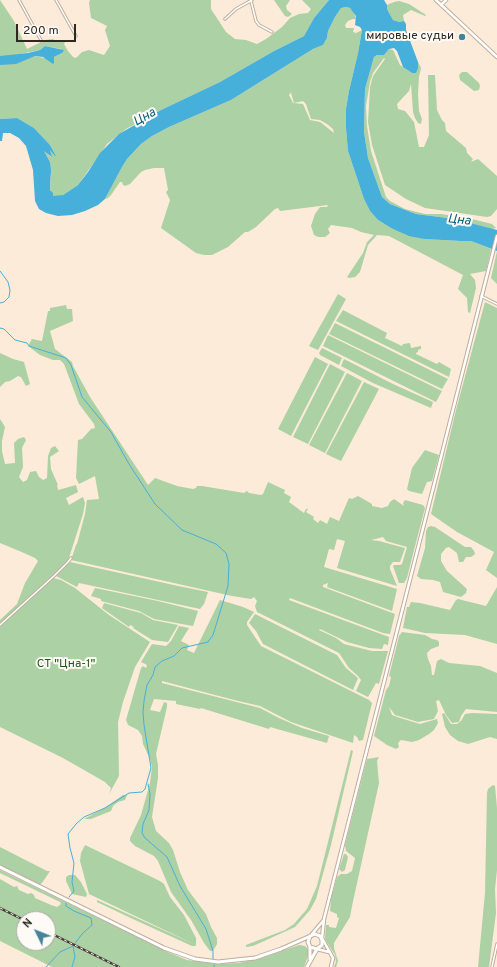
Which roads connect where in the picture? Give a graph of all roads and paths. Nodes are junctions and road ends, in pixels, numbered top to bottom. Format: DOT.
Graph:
graph roads {
  1 [pos="19,0"];
  2 [pos="56,0"];
  3 [pos="251,0"];
  4 [pos="436,0"];
  5 [pos="446,0"];
  6 [pos="441,5"];
  7 [pos="225,19"];
  8 [pos="272,32"];
  9 [pos="76,36"];
  10 [pos="42,42"];
  11 [pos="497,57"];
  12 [pos="497,236"];
  13 [pos="481,296"];
  14 [pos="497,304"];
  15 [pos="71,558"];
  16 [pos="0,625"];
  17 [pos="0,867"];
  18 [pos="324,919"];
  19 [pos="311,935"];
  20 [pos="322,938"];
  21 [pos="297,942"];
  22 [pos="497,944"];
  23 [pos="309,946"];
  24 [pos="318,948"];
  25 [pos="330,952"];
  26 [pos="309,963"];
  27 [pos="307,967"];
  28 [pos="331,967"];
  29 [pos="492,967"];
  1 -- 10 [label="street"];
  2 -- 9 [label="street"];
  3 -- 7 [label="street"];
  3 -- 8 [label="street"];
  4 -- 6 [label="main road"];
  5 -- 6 [label="main road"];
  6 -- 11 [label="main road"];
  12 -- 13 [label="main road"];
  13 -- 14 [label="street"];
  13 -- 18 [label="main road"];
  15 -- 16 [label="street"];
  17 -- 21 [label="main road"];
  18 -- 19 [label="main road"];
  18 -- 20 [label="main road"];
  19 -- 20 [label="main road"];
  19 -- 21 [label="main road"];
  19 -- 23 [label="main road"];
  20 -- 24 [label="main road"];
  20 -- 25 [label="main road"];
  21 -- 23 [label="main road"];
  22 -- 29 [label="street"];
  23 -- 24 [label="main road"];
  23 -- 26 [label="main road"];
  24 -- 25 [label="main road"];
  24 -- 26 [label="main road"];
  25 -- 28 [label="main road"];
  26 -- 27 [label="main road"];
}
